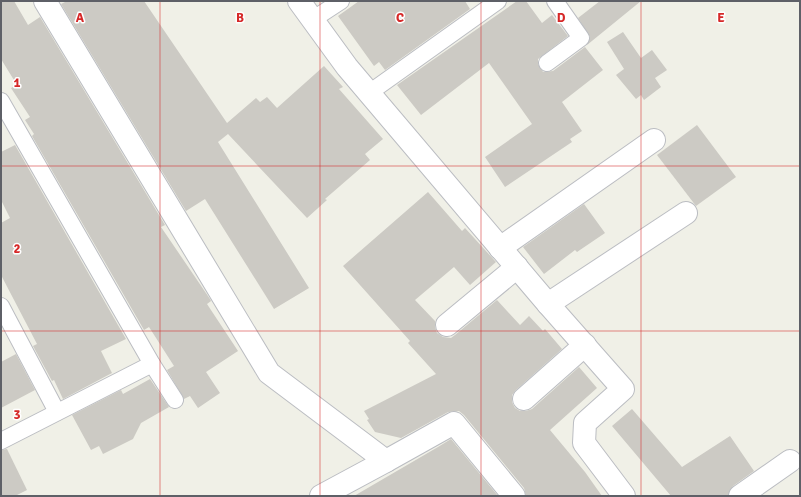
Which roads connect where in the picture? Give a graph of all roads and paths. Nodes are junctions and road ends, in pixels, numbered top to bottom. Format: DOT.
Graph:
graph roads {
  1 [pos="45,1"];
  2 [pos="299,1"];
  3 [pos="341,1"];
  4 [pos="498,1"];
  5 [pos="555,1"];
  6 [pos="312,20"];
  7 [pos="547,63"];
  8 [pos="369,93"];
  9 [pos="1,101"];
  10 [pos="654,140"];
  11 [pos="686,213"];
  12 [pos="500,248"];
  13 [pos="517,267"];
  14 [pos="548,304"];
  15 [pos="1,306"];
  16 [pos="447,325"];
  17 [pos="585,345"];
  18 [pos="152,364"];
  19 [pos="524,399"];
  20 [pos="175,400"];
  21 [pos="57,412"];
  22 [pos="1,441"];
  23 [pos="386,461"];
  24 [pos="797,464"];
  25 [pos="325,495"];
  26 [pos="514,496"];
  27 [pos="624,496"];
  28 [pos="740,496"];
  1 -- 23 [label="street"];
  2 -- 6 [label="street"];
  3 -- 6 [label="lane"];
  4 -- 8 [label="lane"];
  5 -- 7 [label="lane"];
  6 -- 8 [label="street"];
  8 -- 12 [label="street"];
  9 -- 18 [label="lane"];
  10 -- 12 [label="street"];
  11 -- 14 [label="street"];
  12 -- 13 [label="street"];
  13 -- 14 [label="street"];
  13 -- 16 [label="street"];
  14 -- 17 [label="street"];
  15 -- 21 [label="lane"];
  17 -- 19 [label="street"];
  17 -- 27 [label="street"];
  18 -- 20 [label="lane"];
  18 -- 21 [label="lane"];
  21 -- 22 [label="lane"];
  23 -- 25 [label="street"];
  23 -- 26 [label="street"];
  24 -- 28 [label="street"];
}
